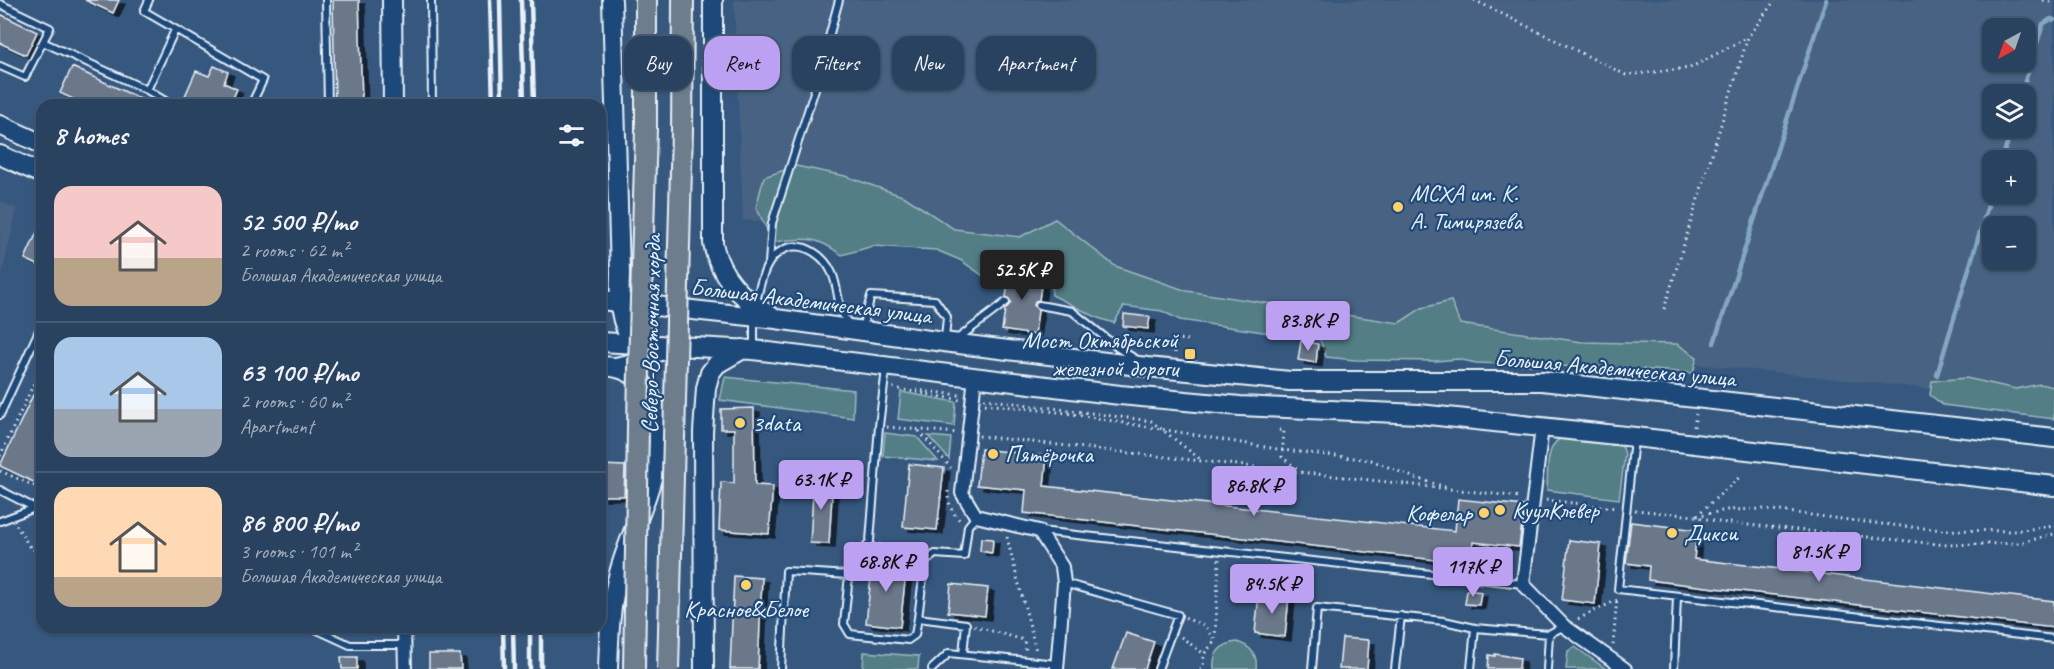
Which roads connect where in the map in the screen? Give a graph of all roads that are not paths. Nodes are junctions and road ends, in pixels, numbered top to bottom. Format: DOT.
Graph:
graph roads {
  1 [pos="149,0"];
  2 [pos="326,0"];
  3 [pos="392,0"];
  4 [pos="431,0"];
  5 [pos="612,0"];
  6 [pos="646,0"];
  7 [pos="683,0"];
  8 [pos="713,0"];
  9 [pos="839,0"];
  10 [pos="0,4"];
  11 [pos="175,30"];
  12 [pos="43,42"];
  13 [pos="0,66"];
  14 [pos="147,90"];
  15 [pos="162,99"];
  16 [pos="254,99"];
  17 [pos="328,99"];
  18 [pos="393,99"];
  19 [pos="432,99"];
  20 [pos="0,125"];
  21 [pos="36,141"];
  22 [pos="0,155"];
  23 [pos="36,171"];
  24 [pos="769,263"];
  25 [pos="606,301"];
  26 [pos="619,302"];
  27 [pos="1006,302"];
  28 [pos="1039,305"];
  29 [pos="755,312"];
  30 [pos="858,331"];
  31 [pos="36,337"];
  32 [pos="606,342"];
  33 [pos="948,343"];
  34 [pos="635,344"];
  35 [pos="694,347"];
  36 [pos="748,349"];
  37 [pos="606,365"];
  38 [pos="887,365"];
  39 [pos="606,367"];
  40 [pos="1148,367"];
  41 [pos="975,377"];
  42 [pos="0,415"];
  43 [pos="1542,427"];
  44 [pos="1635,437"];
  45 [pos="2054,438"];
  46 [pos="2054,486"];
  47 [pos="0,490"];
  48 [pos="36,507"];
  49 [pos="36,509"];
  50 [pos="976,516"];
  51 [pos="0,521"];
  52 [pos="1039,531"];
  53 [pos="849,575"];
  54 [pos="1064,583"];
  55 [pos="1523,584"];
  56 [pos="1677,597"];
  57 [pos="1401,616"];
  58 [pos="918,618"];
  59 [pos="1564,626"];
  60 [pos="1474,628"];
  61 [pos="324,633"];
  62 [pos="404,633"];
  63 [pos="1549,634"];
  64 [pos="2054,639"];
  65 [pos="404,645"];
  66 [pos="963,654"];
  67 [pos="1057,666"];
  68 [pos="405,669"];
  69 [pos="609,669"];
  70 [pos="634,669"];
  71 [pos="668,669"];
  72 [pos="704,669"];
  73 [pos="781,669"];
  74 [pos="932,669"];
  75 [pos="1158,669"];
  76 [pos="1312,669"];
  77 [pos="1395,669"];
  78 [pos="1472,669"];
  79 [pos="1547,669"];
  80 [pos="1625,669"];
  81 [pos="1674,669"];
  1 -- 11 [label="lane"];
  2 -- 17 [label="lane"];
  3 -- 18 [label="main road"];
  4 -- 19 [label="lane"];
  5 -- 26 [label="main road"];
  6 -- 70 [label="main road, Северо-Восточная хорда, bridge"];
  7 -- 71 [label="main road, Северо-Восточная хорда, bridge"];
  8 -- 29 [label="main road"];
  9 -- 24 [label="lane"];
  10 -- 12 [label="lane"];
  11 -- 14 [label="lane"];
  11 -- 16 [label="lane"];
  12 -- 13 [label="lane"];
  12 -- 14 [label="lane"];
  14 -- 15 [label="lane"];
  20 -- 21 [label="main road"];
  22 -- 23 [label="main road"];
  24 -- 29 [label="lane"];
  24 -- 30 [label="lane"];
  25 -- 26 [label="main road, Большая Академическая улица"];
  26 -- 29 [label="main road, Большая Академическая улица"];
  26 -- 34 [label="main road"];
  27 -- 33 [label="lane"];
  28 -- 40 [label="lane"];
  29 -- 30 [label="main road, Большая Академическая улица"];
  29 -- 36 [label="lane"];
  30 -- 33 [label="main road, Большая Академическая улица"];
  30 -- 33 [label="lane"];
  31 -- 42 [label="lane"];
  32 -- 34 [label="main road"];
  33 -- 40 [label="main road, Большая Академическая улица"];
  34 -- 35 [label="main road"];
  35 -- 36 [label="main road"];
  35 -- 37 [label="street"];
  36 -- 38 [label="main road"];
  36 -- 72 [label="main road"];
  38 -- 41 [label="main road"];
  38 -- 53 [label="lane"];
  39 -- 69 [label="main road"];
  40 -- 45 [label="main road, Большая Академическая улица"];
  41 -- 43 [label="main road"];
  41 -- 50 [label="street"];
  43 -- 44 [label="main road"];
  43 -- 55 [label="street"];
  44 -- 46 [label="main road"];
  44 -- 56 [label="lane"];
  47 -- 48 [label="lane"];
  49 -- 51 [label="lane"];
  50 -- 52 [label="street"];
  50 -- 58 [label="lane"];
  52 -- 54 [label="street"];
  52 -- 55 [label="lane"];
  53 -- 58 [label="lane"];
  53 -- 73 [label="lane"];
  54 -- 67 [label="street"];
  54 -- 75 [label="lane"];
  55 -- 59 [label="street"];
  56 -- 64 [label="lane"];
  56 -- 81 [label="lane"];
  57 -- 60 [label="lane"];
  57 -- 76 [label="lane"];
  57 -- 77 [label="lane"];
  58 -- 66 [label="lane"];
  59 -- 63 [label="lane"];
  59 -- 80 [label="street"];
  60 -- 63 [label="lane"];
  60 -- 78 [label="lane"];
  61 -- 65 [label="lane"];
  62 -- 65 [label="street"];
  63 -- 79 [label="lane"];
  65 -- 68 [label="street"];
  66 -- 67 [label="lane"];
  66 -- 74 [label="lane"];
}
